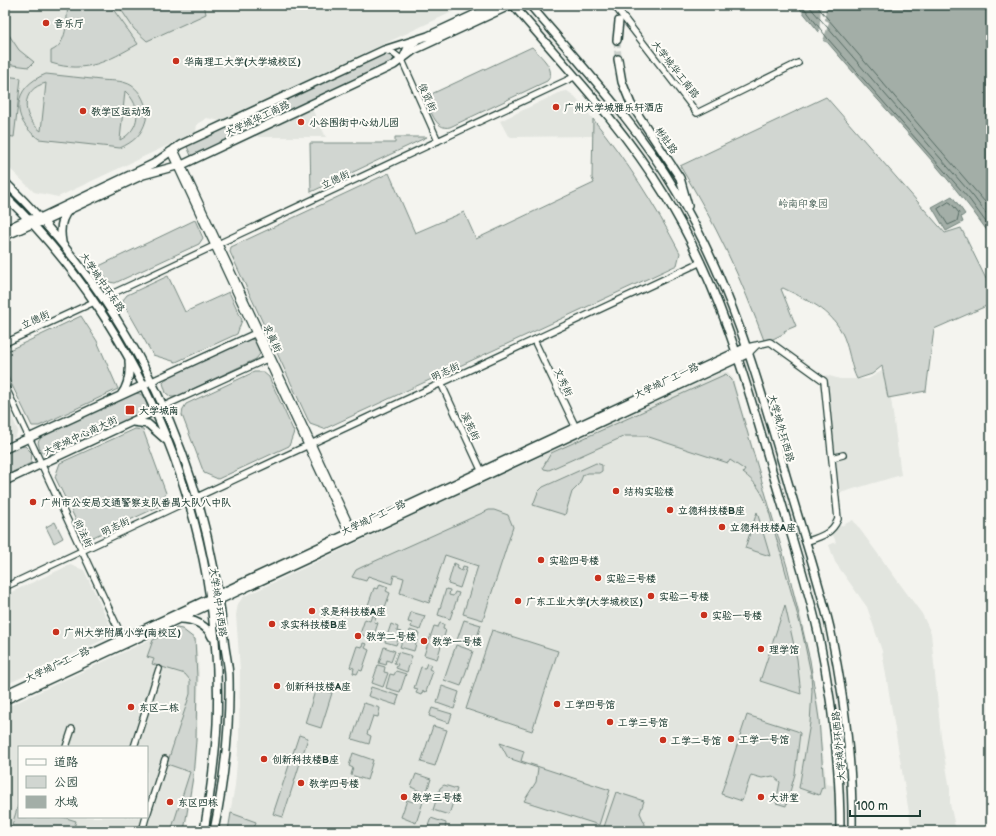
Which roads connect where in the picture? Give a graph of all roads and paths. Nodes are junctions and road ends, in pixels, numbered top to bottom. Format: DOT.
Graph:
graph roads {
  1 [pos="486,5"];
  2 [pos="495,5"];
  3 [pos="512,5"];
  4 [pos="530,5"];
  5 [pos="614,5"];
  6 [pos="476,14"];
  7 [pos="619,21"];
  8 [pos="428,36"];
  9 [pos="617,40"];
  10 [pos="384,50"];
  11 [pos="618,59"];
  12 [pos="402,60"];
  13 [pos="798,63"];
  14 [pos="574,77"];
  15 [pos="438,141"];
  16 [pos="172,150"];
  17 [pos="179,165"];
  18 [pos="5,182"];
  19 [pos="5,196"];
  20 [pos="71,209"];
  21 [pos="689,212"];
  22 [pos="42,220"];
  23 [pos="30,221"];
  24 [pos="5,230"];
  25 [pos="5,236"];
  26 [pos="216,245"];
  27 [pos="64,246"];
  28 [pos="701,262"];
  29 [pos="103,298"];
  30 [pos="94,302"];
  31 [pos="738,321"];
  32 [pos="727,325"];
  33 [pos="257,332"];
  34 [pos="534,340"];
  35 [pos="5,343"];
  36 [pos="748,350"];
  37 [pos="737,355"];
  38 [pos="128,357"];
  39 [pos="269,358"];
  40 [pos="152,381"];
  41 [pos="441,383"];
  42 [pos="143,385"];
  43 [pos="5,386"];
  44 [pos="119,396"];
  45 [pos="164,406"];
  46 [pos="155,411"];
  47 [pos="128,423"];
  48 [pos="577,430"];
  49 [pos="30,438"];
  50 [pos="169,443"];
  51 [pos="310,445"];
  52 [pos="5,450"];
  53 [pos="843,455"];
  54 [pos="832,458"];
  55 [pos="42,464"];
  56 [pos="483,474"];
  57 [pos="5,481"];
  58 [pos="197,497"];
  59 [pos="188,501"];
  60 [pos="352,535"];
  61 [pos="805,542"];
  62 [pos="82,551"];
  63 [pos="5,587"];
  64 [pos="219,597"];
  65 [pos="210,601"];
  66 [pos="177,620"];
  67 [pos="124,641"];
  68 [pos="214,641"];
  69 [pos="159,669"];
  70 [pos="5,694"];
  71 [pos="5,700"];
  72 [pos="72,729"];
  73 [pos="66,746"];
  74 [pos="134,746"];
  75 [pos="166,759"];
  76 [pos="148,813"];
  77 [pos="146,818"];
  78 [pos="142,831"];
  79 [pos="204,831"];
  80 [pos="214,831"];
  81 [pos="840,831"];
  82 [pos="852,831"];
  1 -- 6 [label="main road"];
  2 -- 6 [label="main road, 大学城华工南路"];
  3 -- 12 [label="main road, 大学城华工南路"];
  3 -- 14 [label="main road, 大学城外环西路"];
  4 -- 21 [label="main road, 大学城外环西路"];
  5 -- 13 [label="street, 大学城华工南路"];
  6 -- 8 [label="main road, 大学城华工南路"];
  7 -- 9 [label="main road"];
  8 -- 10 [label="main road, 大学城华工南路"];
  8 -- 12 [label="street"];
  10 -- 12 [label="street"];
  10 -- 16 [label="main road, 大学城华工南路"];
  11 -- 21 [label="main road, 彬社路"];
  12 -- 15 [label="street, 俊贤街"];
  12 -- 17 [label="main road, 大学城华工南路"];
  14 -- 15 [label="street, 立德街"];
  14 -- 28 [label="main road, 大学城外环西路"];
  15 -- 26 [label="street, 立德街"];
  16 -- 17 [label="street, 求真街"];
  16 -- 22 [label="main road, 大学城华工南路"];
  17 -- 20 [label="main road, 大学城华工南路"];
  17 -- 26 [label="street, 求真街"];
  18 -- 22 [label="main road, 大学城中环东路"];
  19 -- 23 [label="main road, 大学城中环东路"];
  20 -- 22 [label="main road, 大学城华工南路"];
  20 -- 27 [label="main road"];
  21 -- 31 [label="main road, 大学城外环西路"];
  22 -- 23 [label="main road, 大学城华工南路"];
  22 -- 27 [label="main road, 大学城中环东路"];
  23 -- 24 [label="main road, 大学城华工南路"];
  23 -- 25 [label="main road, 大学城华工南路"];
  23 -- 30 [label="main road, 大学城中环东路"];
  26 -- 29 [label="street, 立德街"];
  26 -- 33 [label="street, 求真街"];
  27 -- 29 [label="main road, 大学城中环东路"];
  28 -- 32 [label="main road, 大学城外环西路"];
  28 -- 34 [label="street, 明志街"];
  29 -- 40 [label="main road, 大学城中环东路"];
  30 -- 35 [label="street, 立德街"];
  30 -- 38 [label="main road, 大学城中环东路"];
  31 -- 32 [label="main road"];
  31 -- 36 [label="main road, 大学城外环西路"];
  32 -- 37 [label="main road, 大学城外环西路"];
  33 -- 39 [label="street, 求真街"];
  33 -- 40 [label="street, 大学城中心南大街"];
  34 -- 41 [label="street, 明志街"];
  34 -- 48 [label="street, 文秀街"];
  36 -- 37 [label="main road, 大学城广工一路"];
  36 -- 54 [label="street"];
  36 -- 61 [label="main road, 大学城外环西路"];
  37 -- 48 [label="main road, 大学城广工一路"];
  37 -- 81 [label="main road, 大学城外环西路"];
  38 -- 42 [label="main road, 大学城中环东路"];
  38 -- 44 [label="main road"];
  39 -- 45 [label="street, 大学城中心南大街"];
  39 -- 51 [label="street, 求真街"];
  40 -- 42 [label="main road, 大学城中心南大街"];
  40 -- 45 [label="main road, 大学城中环东路"];
  41 -- 51 [label="street, 明志街"];
  41 -- 56 [label="street, 溪苑街"];
  42 -- 44 [label="main road, 大学城中心南大街"];
  42 -- 46 [label="main road, 大学城中环西路"];
  43 -- 49 [label="street, 尚法街"];
  44 -- 49 [label="main road, 大学城中心南大街"];
  45 -- 46 [label="main road, 大学城中心南大街"];
  45 -- 58 [label="main road, 大学城中环西路"];
  46 -- 47 [label="main road, 大学城中心南大街"];
  46 -- 50 [label="main road, 大学城中环西路"];
  47 -- 50 [label="main road"];
  47 -- 55 [label="main road, 大学城中心南大街"];
  48 -- 56 [label="main road, 大学城广工一路"];
  49 -- 52 [label="main road, 大学城中心南大街"];
  49 -- 55 [label="street, 尚法街"];
  50 -- 59 [label="main road, 大学城中环西路"];
  51 -- 58 [label="street, 明志街"];
  51 -- 60 [label="street, 求真街"];
  53 -- 54 [label="street"];
  54 -- 61 [label="street"];
  55 -- 57 [label="main road, 大学城中心南大街"];
  55 -- 62 [label="street, 尚法街"];
  56 -- 60 [label="main road, 大学城广工一路"];
  58 -- 64 [label="main road, 大学城中环西路"];
  59 -- 62 [label="street, 明志街"];
  59 -- 65 [label="main road, 大学城中环西路"];
  60 -- 64 [label="main road, 大学城广工一路"];
  61 -- 82 [label="main road, 大学城外环西路"];
  62 -- 63 [label="street, 明志街"];
  62 -- 67 [label="street, 尚法街"];
  64 -- 65 [label="main road, 大学城广工一路"];
  64 -- 80 [label="main road, 大学城中环西路"];
  65 -- 66 [label="main road, 大学城广工一路"];
  65 -- 67 [label="main road, 大学城广工一路"];
  65 -- 68 [label="main road, 大学城中环西路"];
  66 -- 67 [label="main road, 大学城广工一路"];
  66 -- 68 [label="main road"];
  67 -- 70 [label="main road, 大学城广工一路"];
  67 -- 71 [label="main road, 大学城广工一路"];
  68 -- 79 [label="main road, 大学城中环西路"];
  69 -- 74 [label="street"];
  72 -- 73 [label="street"];
  75 -- 76 [label="street"];
  77 -- 78 [label="street"];
}
